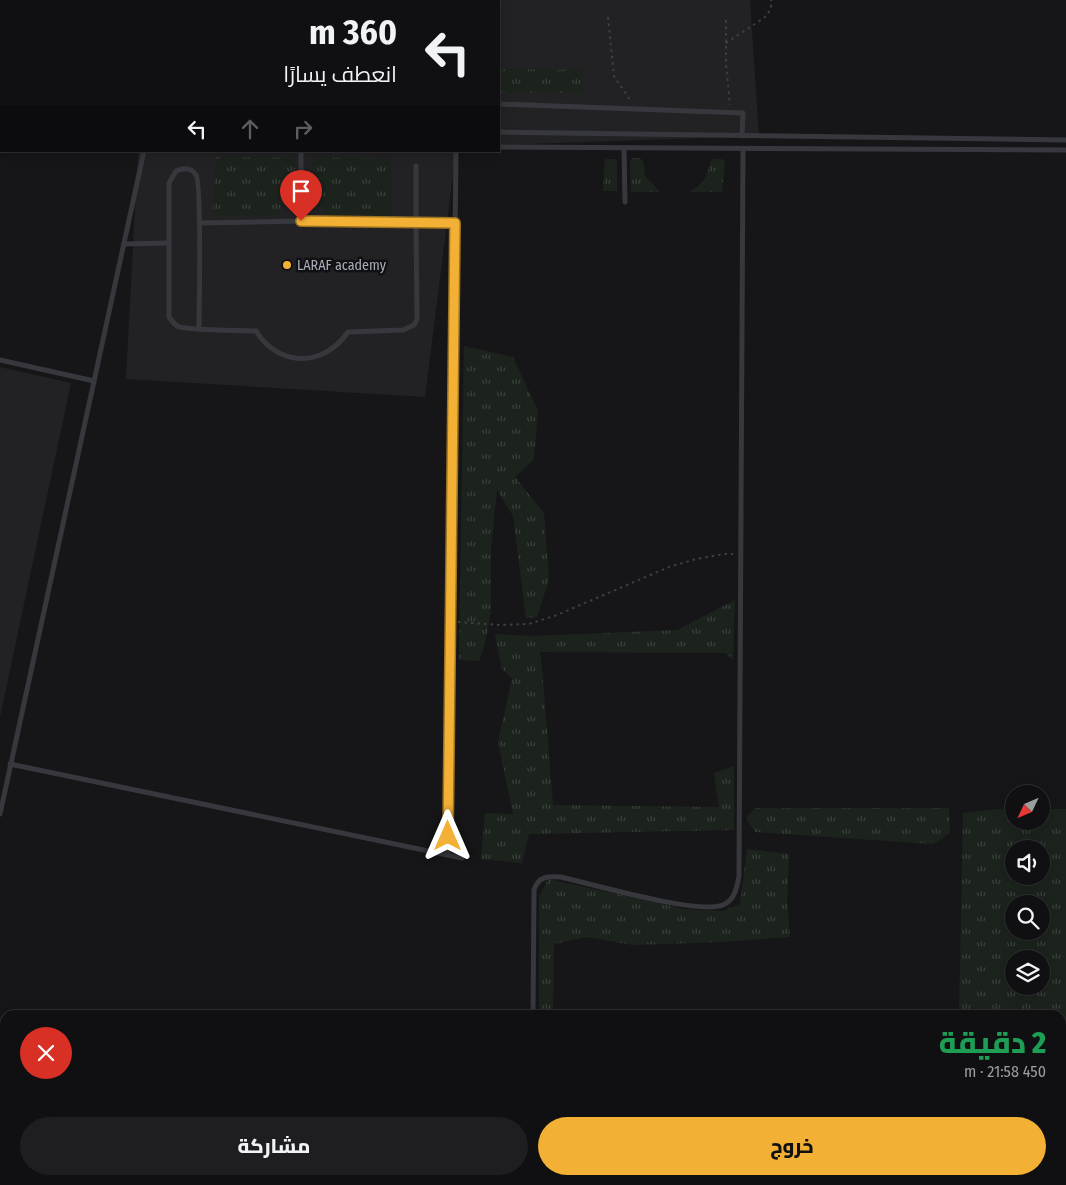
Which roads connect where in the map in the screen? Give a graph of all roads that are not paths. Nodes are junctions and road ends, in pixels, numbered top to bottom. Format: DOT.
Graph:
graph roads {
  1 [pos="500,104"];
  2 [pos="500,132"];
  3 [pos="742,136"];
  4 [pos="1066,140"];
  5 [pos="500,147"];
  6 [pos="624,148"];
  7 [pos="743,149"];
  8 [pos="1066,150"];
  9 [pos="144,152"];
  10 [pos="301,152"];
  11 [pos="456,152"];
  12 [pos="416,166"];
  13 [pos="626,202"];
  14 [pos="301,221"];
  15 [pos="198,223"];
  16 [pos="416,223"];
  17 [pos="455,223"];
  18 [pos="169,243"];
  19 [pos="124,244"];
  20 [pos="200,329"];
  21 [pos="0,360"];
  22 [pos="94,381"];
  23 [pos="10,764"];
  24 [pos="0,813"];
  25 [pos="448,855"];
  26 [pos="462,858"];
  27 [pos="533,1010"];
  1 -- 3 [label="lane"];
  2 -- 3 [label="lane"];
  3 -- 4 [label="lane"];
  5 -- 6 [label="lane"];
  6 -- 7 [label="lane"];
  6 -- 13 [label="lane"];
  7 -- 8 [label="lane"];
  7 -- 27 [label="lane"];
  9 -- 19 [label="lane"];
  10 -- 14 [label="lane"];
  11 -- 17 [label="lane"];
  12 -- 16 [label="lane"];
  14 -- 15 [label="lane"];
  14 -- 16 [label="lane"];
  15 -- 18 [label="lane"];
  15 -- 20 [label="lane"];
  16 -- 17 [label="lane"];
  16 -- 20 [label="lane"];
  17 -- 25 [label="lane"];
  18 -- 19 [label="lane"];
  18 -- 20 [label="lane"];
  19 -- 22 [label="lane"];
  21 -- 22 [label="lane"];
  22 -- 23 [label="lane"];
  23 -- 24 [label="lane"];
  23 -- 25 [label="lane"];
  25 -- 26 [label="lane"];
}
